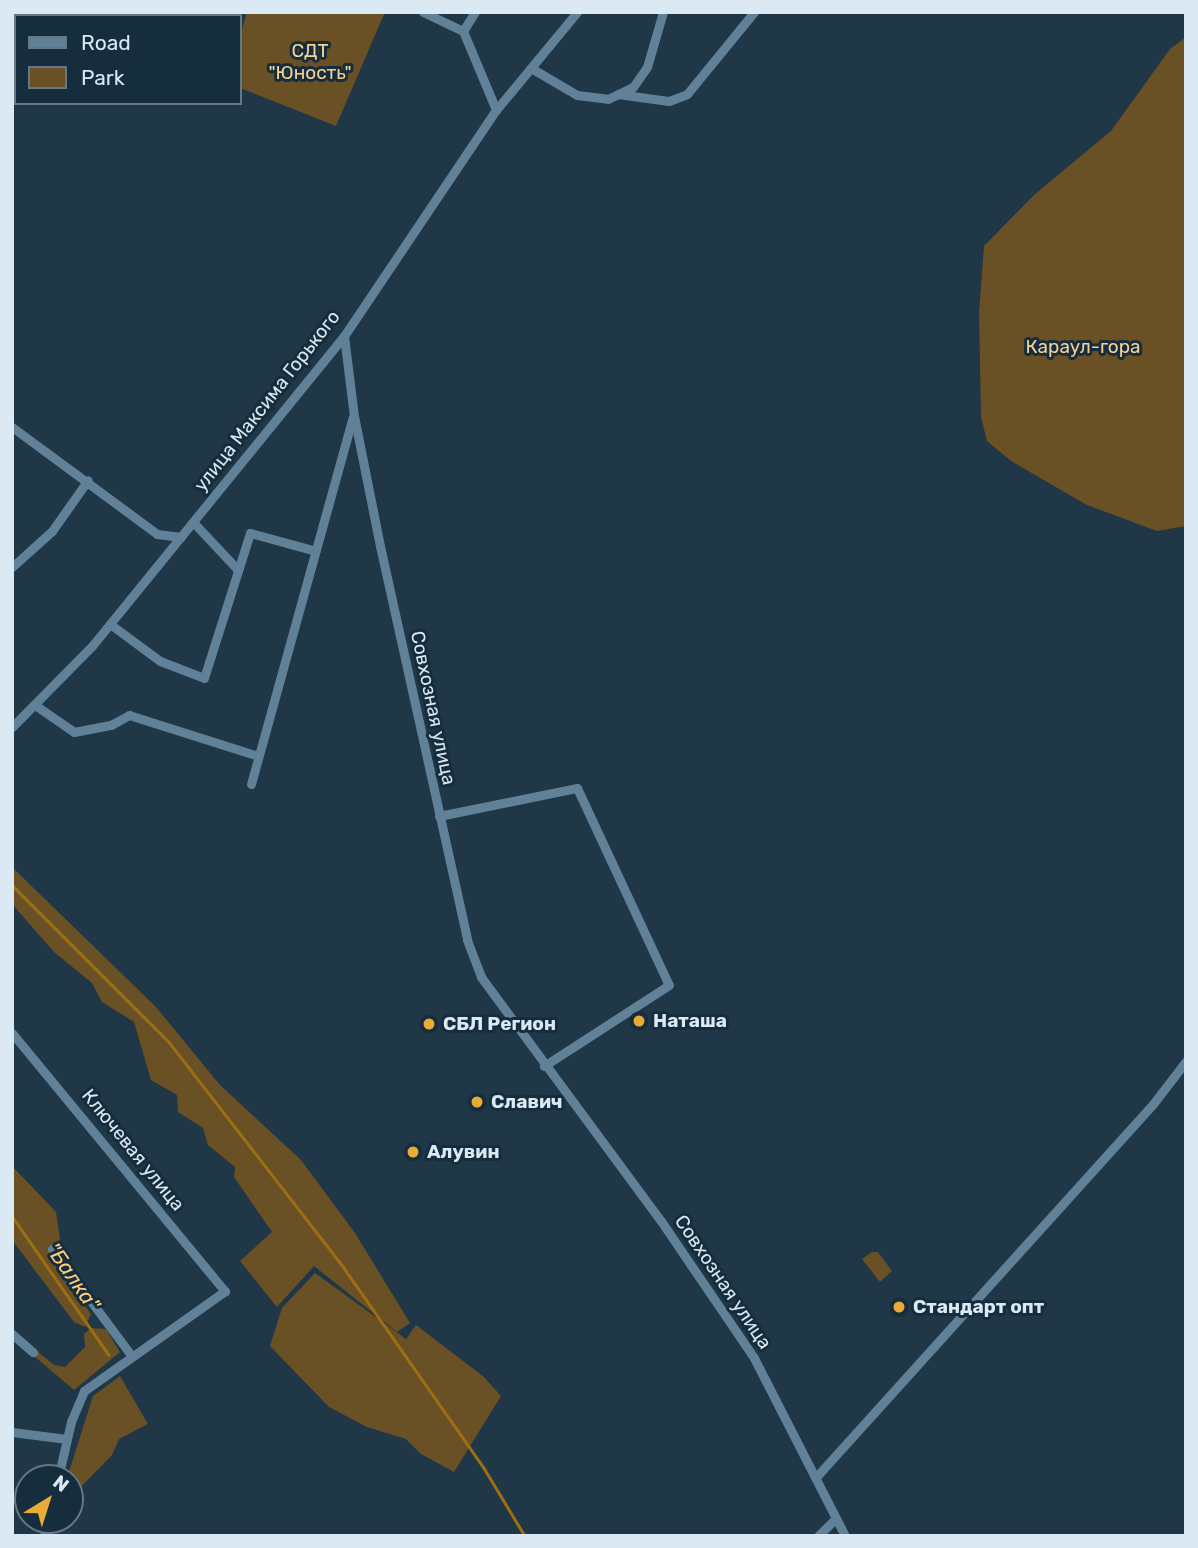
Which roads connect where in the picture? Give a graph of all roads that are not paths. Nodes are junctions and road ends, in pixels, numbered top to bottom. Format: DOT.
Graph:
graph roads {
  1 [pos="423,12"];
  2 [pos="442,12"];
  3 [pos="475,12"];
  4 [pos="577,12"];
  5 [pos="663,12"];
  6 [pos="754,12"];
  7 [pos="454,24"];
  8 [pos="463,31"];
  9 [pos="531,68"];
  10 [pos="618,94"];
  11 [pos="496,110"];
  12 [pos="345,336"];
  13 [pos="354,416"];
  14 [pos="12,427"];
  15 [pos="88,480"];
  16 [pos="192,522"];
  17 [pos="181,537"];
  18 [pos="316,551"];
  19 [pos="12,567"];
  20 [pos="238,570"];
  21 [pos="110,624"];
  22 [pos="35,705"];
  23 [pos="12,727"];
  24 [pos="258,756"];
  25 [pos="251,783"];
  26 [pos="439,817"];
  27 [pos="12,1033"];
  28 [pos="1186,1061"];
  29 [pos="544,1066"];
  30 [pos="52,1249"];
  31 [pos="12,1334"];
  32 [pos="33,1352"];
  33 [pos="131,1355"];
  34 [pos="12,1432"];
  35 [pos="67,1439"];
  36 [pos="61,1464"];
  37 [pos="817,1476"];
  38 [pos="836,1518"];
  39 [pos="818,1536"];
  40 [pos="845,1536"];
  1 -- 7 [label="street"];
  2 -- 7 [label="street"];
  3 -- 8 [label="street"];
  4 -- 9 [label="street, улица Максима Горького"];
  5 -- 10 [label="street"];
  6 -- 10 [label="street"];
  7 -- 8 [label="street"];
  8 -- 11 [label="street"];
  9 -- 10 [label="street"];
  9 -- 11 [label="street, улица Максима Горького"];
  11 -- 12 [label="street, улица Максима Горького"];
  12 -- 13 [label="street, Совхозная улица"];
  12 -- 16 [label="street, улица Максима Горького"];
  13 -- 18 [label="street"];
  13 -- 26 [label="street, Совхозная улица"];
  14 -- 15 [label="street"];
  15 -- 17 [label="street"];
  15 -- 19 [label="street"];
  16 -- 17 [label="street, улица Максима Горького"];
  16 -- 20 [label="street"];
  17 -- 21 [label="street, улица Максима Горького"];
  18 -- 20 [label="street"];
  18 -- 24 [label="street"];
  20 -- 21 [label="street"];
  21 -- 22 [label="street, улица Максима Горького"];
  22 -- 23 [label="street, улица Максима Горького"];
  22 -- 24 [label="street"];
  24 -- 25 [label="street"];
  26 -- 29 [label="street, Совхозная улица"];
  26 -- 29 [label="street"];
  27 -- 33 [label="street, Ключевая улица"];
  28 -- 37 [label="street"];
  29 -- 37 [label="street, Совхозная улица"];
  30 -- 33 [label="street"];
  31 -- 32 [label="street"];
  33 -- 35 [label="street"];
  34 -- 35 [label="street"];
  35 -- 36 [label="street"];
  37 -- 38 [label="street, Совхозная улица"];
  38 -- 39 [label="street"];
  38 -- 40 [label="street, Совхозная улица"];
}
